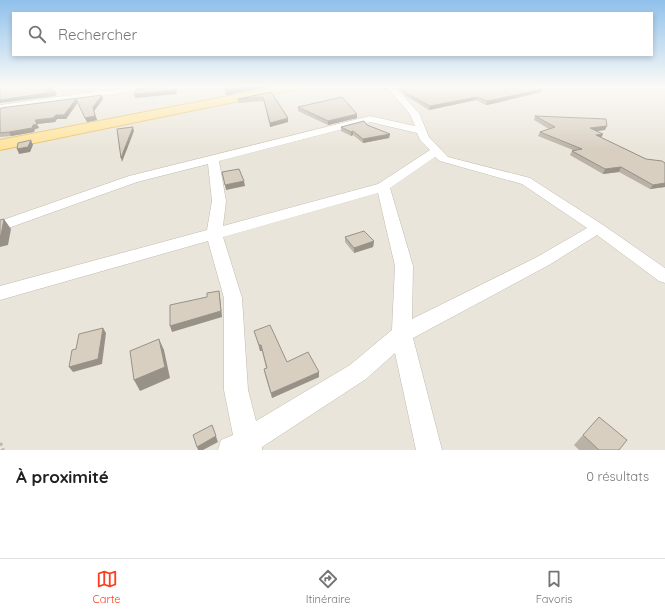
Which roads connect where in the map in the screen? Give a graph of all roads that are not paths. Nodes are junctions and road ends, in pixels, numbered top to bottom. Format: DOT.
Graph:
graph roads {
  1 [pos="192,107"];
  2 [pos="409,107"];
  3 [pos="421,131"];
  4 [pos="0,145"];
  5 [pos="436,151"];
  6 [pos="213,159"];
  7 [pos="383,186"];
  8 [pos="0,226"];
  9 [pos="598,228"];
  10 [pos="214,234"];
  11 [pos="665,278"];
  12 [pos="0,293"];
  13 [pos="402,334"];
  14 [pos="243,447"];
  15 [pos="429,450"];
  1 -- 4 [label="main road"];
  2 -- 3 [label="street"];
  3 -- 5 [label="street"];
  3 -- 6 [label="street"];
  5 -- 7 [label="street"];
  5 -- 9 [label="street"];
  6 -- 8 [label="street"];
  6 -- 10 [label="street"];
  7 -- 10 [label="street"];
  7 -- 13 [label="street"];
  9 -- 11 [label="street"];
  9 -- 13 [label="street"];
  10 -- 12 [label="street"];
  10 -- 14 [label="street"];
  13 -- 14 [label="street"];
  13 -- 15 [label="street"];
}
